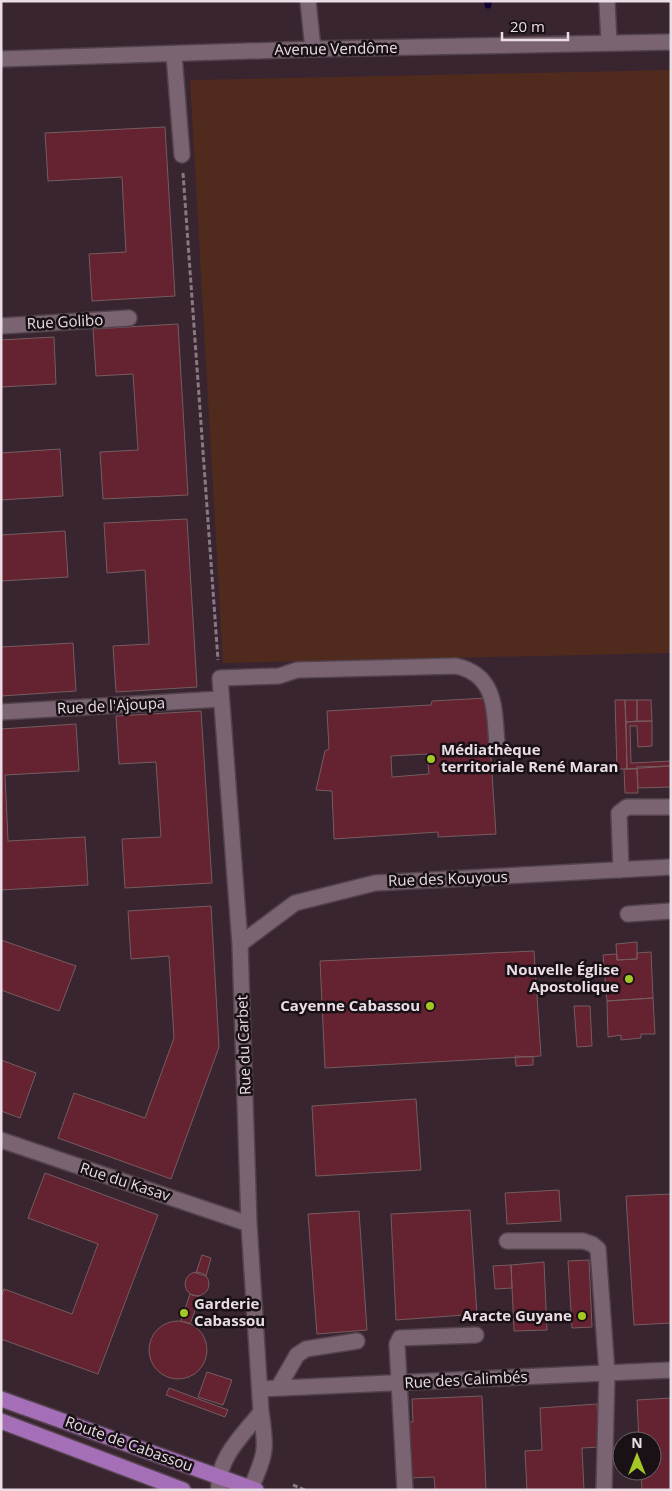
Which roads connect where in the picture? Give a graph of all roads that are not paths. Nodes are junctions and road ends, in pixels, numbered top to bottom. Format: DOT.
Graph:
graph roads {
  1 [pos="308,1"];
  2 [pos="607,1"];
  3 [pos="671,42"];
  4 [pos="609,43"];
  5 [pos="313,49"];
  6 [pos="174,55"];
  7 [pos="1,59"];
  8 [pos="182,155"];
  9 [pos="129,318"];
  10 [pos="1,326"];
  11 [pos="221,699"];
  12 [pos="1,712"];
  13 [pos="497,744"];
  14 [pos="671,807"];
  15 [pos="671,867"];
  16 [pos="621,870"];
  17 [pos="671,911"];
  18 [pos="628,914"];
  19 [pos="240,944"];
  20 [pos="1,1140"];
  21 [pos="249,1224"];
  22 [pos="507,1241"];
  23 [pos="476,1336"];
  24 [pos="357,1341"];
  25 [pos="671,1370"];
  26 [pos="607,1373"];
  27 [pos="400,1384"];
  28 [pos="278,1388"];
  29 [pos="260,1389"];
  30 [pos="1,1399"];
  31 [pos="261,1412"];
  32 [pos="1,1421"];
  33 [pos="218,1483"];
  34 [pos="252,1489"];
  35 [pos="183,1490"];
  36 [pos="405,1490"];
  37 [pos="604,1490"];
  1 -- 5 [label="street"];
  2 -- 4 [label="street"];
  3 -- 4 [label="street, Avenue Vendôme"];
  4 -- 5 [label="street, Avenue Vendôme"];
  5 -- 6 [label="street, Avenue Vendôme"];
  6 -- 7 [label="street, Avenue Vendôme"];
  6 -- 8 [label="street"];
  9 -- 10 [label="street, Rue Golibo"];
  11 -- 12 [label="street, Rue de l'Ajoupa"];
  11 -- 13 [label="street, Rue du Carbet"];
  11 -- 19 [label="street, Rue du Carbet"];
  14 -- 16 [label="street"];
  15 -- 16 [label="street, Rue des Kouyous"];
  16 -- 19 [label="street, Rue des Kouyous"];
  17 -- 18 [label="street"];
  19 -- 21 [label="street, Rue du Carbet"];
  20 -- 21 [label="street, Rue du Kasav"];
  21 -- 29 [label="street, Rue du Carbet"];
  22 -- 26 [label="street"];
  23 -- 27 [label="street"];
  24 -- 28 [label="street"];
  25 -- 26 [label="street, Rue des Calimbés"];
  26 -- 27 [label="street, Rue des Calimbés"];
  26 -- 37 [label="street"];
  27 -- 28 [label="street, Rue des Calimbés"];
  27 -- 36 [label="street"];
  28 -- 29 [label="street, Rue des Calimbés"];
  29 -- 31 [label="street, Rue du Carbet"];
  30 -- 33 [label="main road, Route de Cabassou"];
  31 -- 33 [label="street"];
  31 -- 34 [label="street, Rue du Carbet"];
  32 -- 35 [label="main road, Route de Cabassou"];
  33 -- 34 [label="main road, Route de Cabassou"];
}
